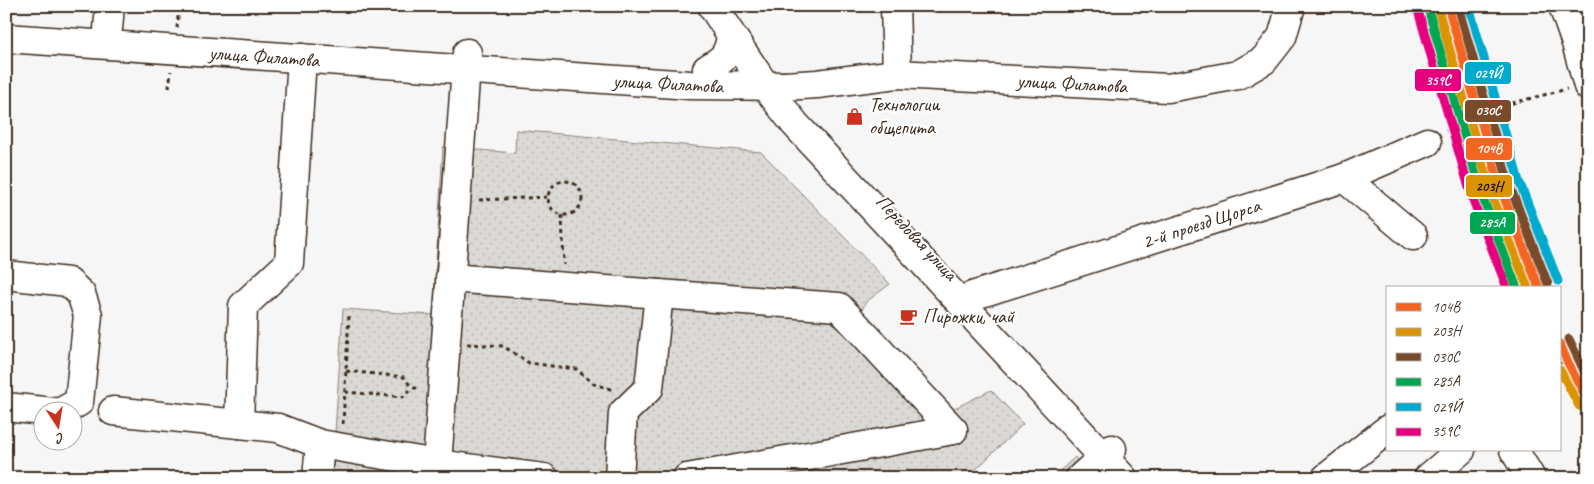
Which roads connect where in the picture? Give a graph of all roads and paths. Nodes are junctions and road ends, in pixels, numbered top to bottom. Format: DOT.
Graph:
graph roads {
  1 [pos="712,6"];
  2 [pos="732,6"];
  3 [pos="894,6"];
  4 [pos="1290,6"];
  5 [pos="1563,6"];
  6 [pos="109,18"];
  7 [pos="6,22"];
  8 [pos="731,36"];
  9 [pos="6,38"];
  10 [pos="1582,44"];
  11 [pos="302,58"];
  12 [pos="466,61"];
  13 [pos="706,69"];
  14 [pos="897,74"];
  15 [pos="769,78"];
  16 [pos="1587,85"];
  17 [pos="1427,142"];
  18 [pos="1344,178"];
  19 [pos="548,196"];
  20 [pos="456,202"];
  21 [pos="562,215"];
  22 [pos="1413,236"];
  23 [pos="6,275"];
  24 [pos="450,278"];
  25 [pos="564,288"];
  26 [pos="659,294"];
  27 [pos="972,296"];
  28 [pos="349,316"];
  29 [pos="446,342"];
  30 [pos="1580,358"];
  31 [pos="1562,363"];
  32 [pos="346,372"];
  33 [pos="345,392"];
  34 [pos="639,398"];
  35 [pos="79,402"];
  36 [pos="6,407"];
  37 [pos="32,410"];
  38 [pos="113,411"];
  39 [pos="239,424"];
  40 [pos="1386,431"];
  41 [pos="330,445"];
  42 [pos="1459,452"];
  43 [pos="1515,452"];
  44 [pos="1108,453"];
  45 [pos="437,464"];
  46 [pos="702,476"];
  47 [pos="317,478"];
  48 [pos="544,478"];
  49 [pos="619,478"];
  50 [pos="1080,478"];
  51 [pos="1123,478"];
  52 [pos="1139,478"];
  53 [pos="1326,478"];
  54 [pos="1428,478"];
  55 [pos="1532,478"];
  1 -- 8 [label="main road, Передовая улица"];
  2 -- 15 [label="main road, Передовая улица"];
  3 -- 14 [label="main road"];
  4 -- 14 [label="main road, улица Филатова"];
  5 -- 10 [label="main road"];
  6 -- 7 [label="main road"];
  6 -- 12 [label="main road"];
  8 -- 13 [label="main road"];
  8 -- 15 [label="main road, Передовая улица"];
  9 -- 11 [label="main road, улица Филатова"];
  10 -- 16 [label="main road"];
  11 -- 12 [label="main road, улица Филатова"];
  11 -- 39 [label="main road"];
  12 -- 13 [label="main road"];
  12 -- 15 [label="main road, улица Филатова"];
  12 -- 20 [label="main road"];
  13 -- 15 [label="main road"];
  14 -- 15 [label="main road, улица Филатова"];
  15 -- 27 [label="main road, Передовая улица"];
  15 -- 44 [label="main road, Передовая улица"];
  16 -- 17 [label="path"];
  17 -- 18 [label="main road, 2-й проезд Щорса"];
  18 -- 22 [label="main road"];
  18 -- 27 [label="main road, 2-й проезд Щорса"];
  19 -- 20 [label="path"];
  19 -- 21 [label="path"];
  19 -- 21 [label="path"];
  20 -- 24 [label="main road"];
  21 -- 25 [label="path"];
  23 -- 35 [label="main road"];
  24 -- 25 [label="main road"];
  24 -- 29 [label="main road"];
  25 -- 26 [label="main road"];
  26 -- 34 [label="main road"];
  26 -- 46 [label="main road"];
  27 -- 44 [label="main road, Передовая улица"];
  28 -- 32 [label="path"];
  29 -- 34 [label="path"];
  29 -- 45 [label="main road"];
  30 -- 31 [label="path"];
  32 -- 33 [label="path"];
  32 -- 33 [label="path"];
  33 -- 41 [label="path"];
  34 -- 49 [label="main road"];
  36 -- 37 [label="main road"];
  38 -- 39 [label="main road"];
  39 -- 41 [label="main road"];
  40 -- 53 [label="main road"];
  41 -- 45 [label="main road"];
  41 -- 47 [label="main road"];
  42 -- 54 [label="main road"];
  43 -- 55 [label="main road"];
  44 -- 50 [label="main road"];
  44 -- 51 [label="main road, Передовая улица"];
  44 -- 52 [label="main road, Передовая улица"];
  45 -- 48 [label="main road"];
}
